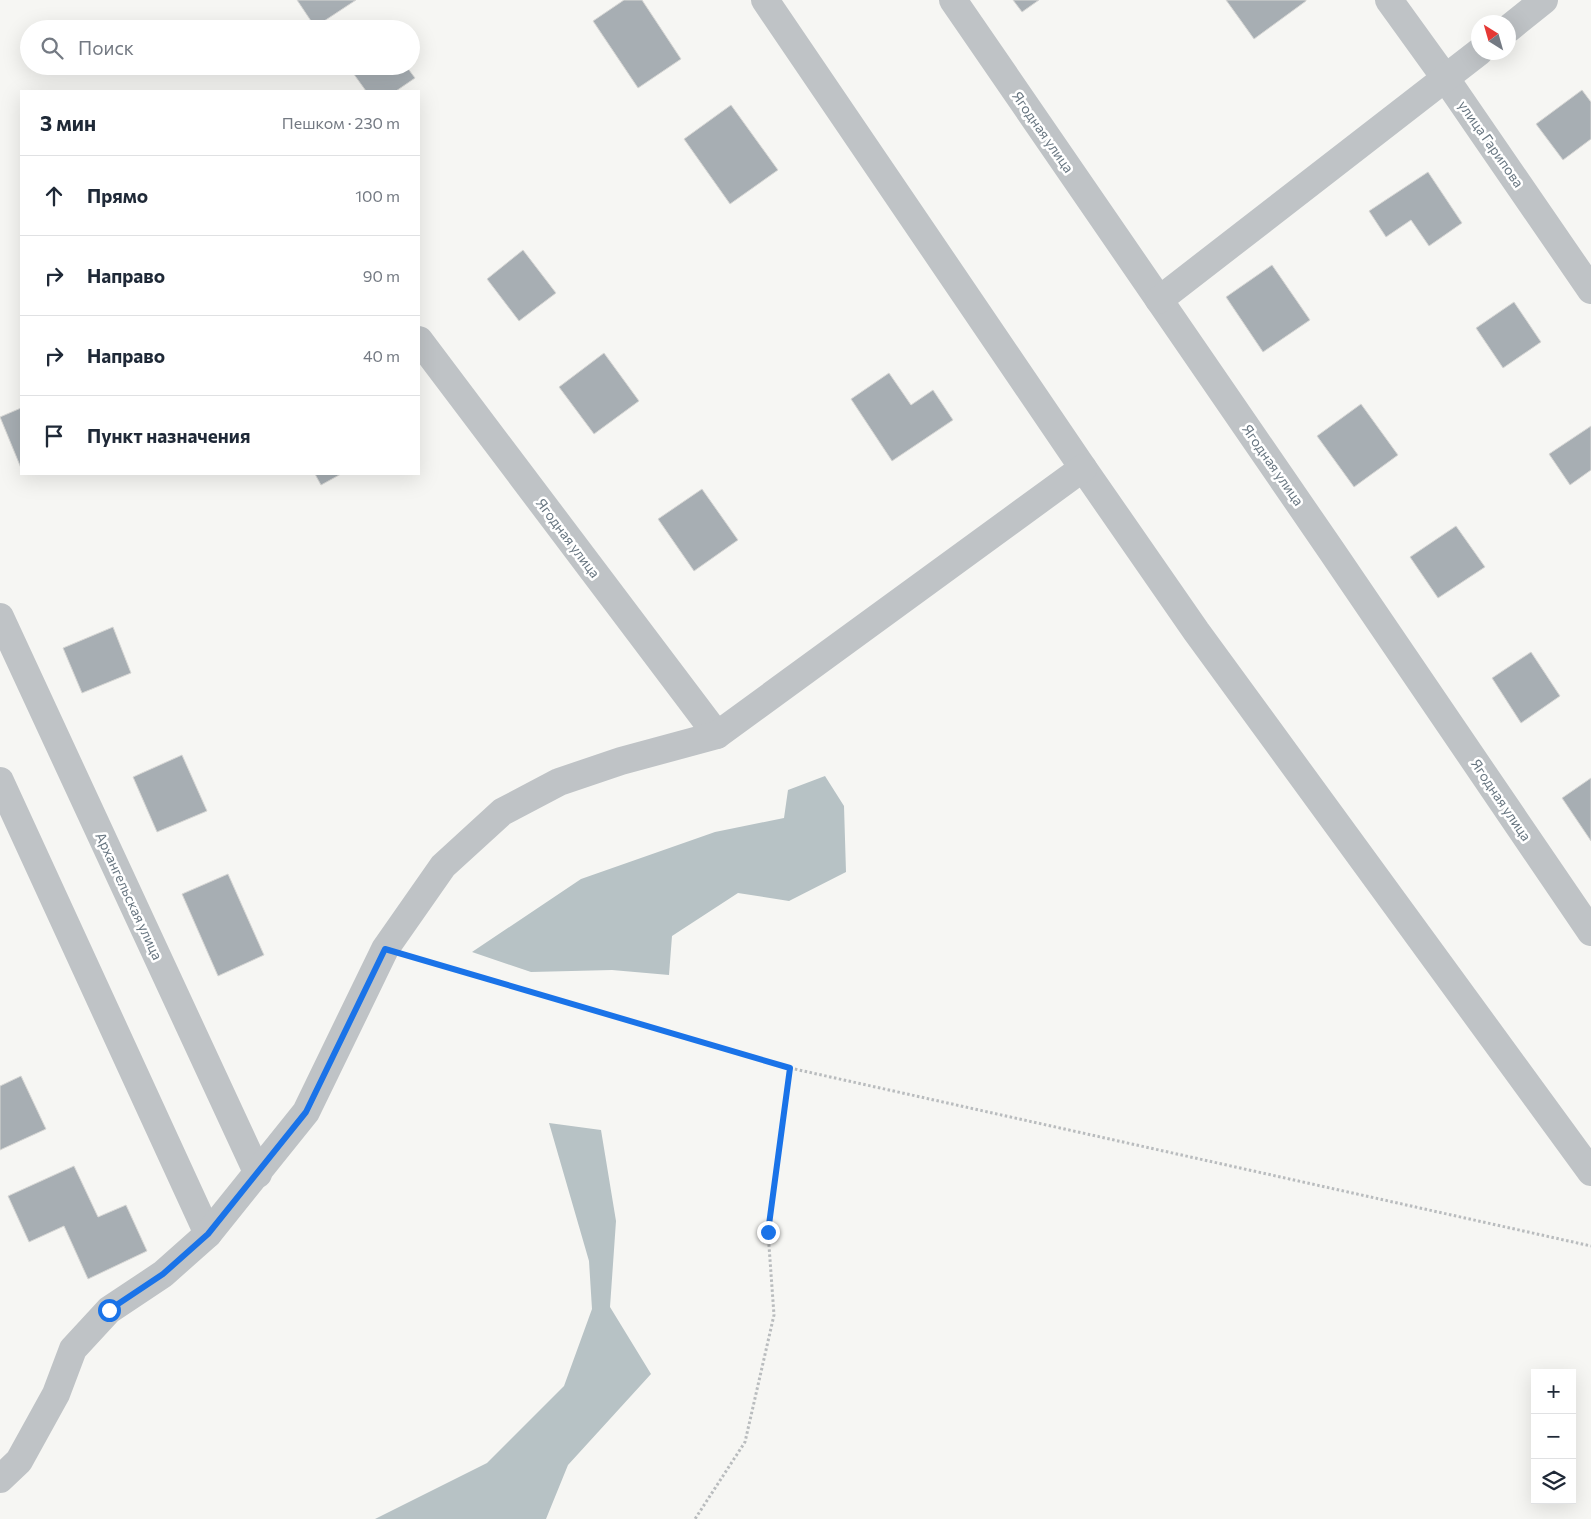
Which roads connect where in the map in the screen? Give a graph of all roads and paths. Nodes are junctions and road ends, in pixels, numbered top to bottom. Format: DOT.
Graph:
graph roads {
  1 [pos="765,0"];
  2 [pos="953,0"];
  3 [pos="1390,0"];
  4 [pos="1544,0"];
  5 [pos="1516,23"];
  6 [pos="1471,59"];
  7 [pos="1446,79"];
  8 [pos="1591,290"];
  9 [pos="1159,300"];
  10 [pos="420,341"];
  11 [pos="1083,468"];
  12 [pos="0,618"];
  13 [pos="717,736"];
  14 [pos="0,780"];
  15 [pos="1591,932"];
  16 [pos="385,949"];
  17 [pos="790,1068"];
  18 [pos="1591,1172"];
  19 [pos="258,1174"];
  20 [pos="208,1234"];
  21 [pos="1591,1246"];
  22 [pos="0,1478"];
  23 [pos="695,1519"];
  1 -- 11 [label="street"];
  2 -- 9 [label="street, Ягодная улица"];
  3 -- 7 [label="street, улица Гарипова"];
  4 -- 5 [label="street"];
  6 -- 7 [label="street"];
  7 -- 8 [label="street, улица Гарипова"];
  7 -- 9 [label="street"];
  9 -- 15 [label="street, Ягодная улица"];
  10 -- 13 [label="street, Ягодная улица"];
  11 -- 13 [label="street"];
  11 -- 18 [label="street"];
  12 -- 19 [label="street, Архангельская улица"];
  13 -- 16 [label="street"];
  14 -- 20 [label="street"];
  16 -- 17 [label="path"];
  16 -- 19 [label="street"];
  17 -- 21 [label="path"];
  17 -- 23 [label="path"];
  19 -- 20 [label="street"];
  20 -- 22 [label="street"];
}
